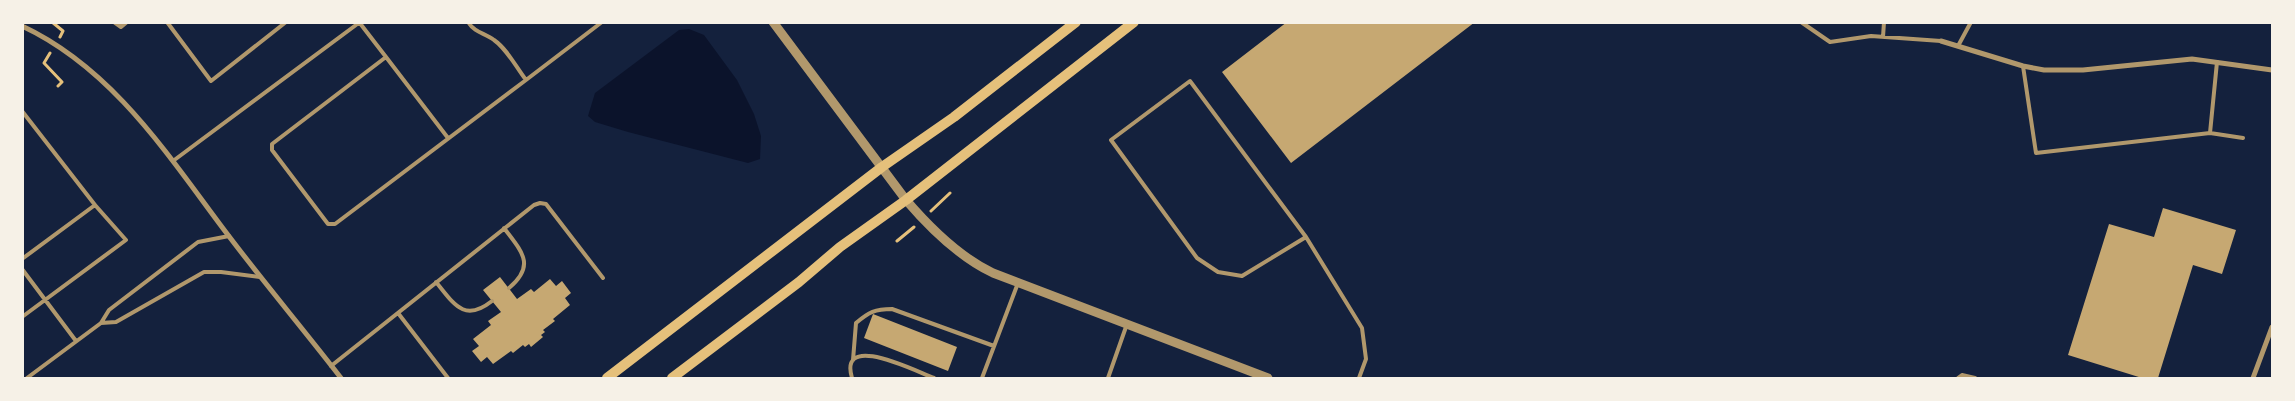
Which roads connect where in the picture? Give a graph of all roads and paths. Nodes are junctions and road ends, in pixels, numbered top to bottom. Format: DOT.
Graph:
graph roads {
  1 [pos="114,22"];
  2 [pos="127,22"];
  3 [pos="167,22"];
  4 [pos="286,22"];
  5 [pos="468,22"];
  6 [pos="602,22"];
  7 [pos="773,22"];
  8 [pos="1076,22"];
  9 [pos="1134,22"];
  10 [pos="1801,22"];
  11 [pos="1884,22"];
  12 [pos="1971,22"];
  13 [pos="359,23"];
  14 [pos="22,26"];
  15 [pos="1882,37"];
  16 [pos="1941,41"];
  17 [pos="1958,46"];
  18 [pos="386,57"];
  19 [pos="2217,62"];
  20 [pos="2023,66"];
  21 [pos="2272,70"];
  22 [pos="526,80"];
  23 [pos="22,111"];
  24 [pos="2210,133"];
  25 [pos="448,138"];
  26 [pos="2243,138"];
  27 [pos="173,161"];
  28 [pos="882,167"];
  29 [pos="906,200"];
  30 [pos="94,205"];
  31 [pos="504,228"];
  32 [pos="228,236"];
  33 [pos="1306,237"];
  34 [pos="22,259"];
  35 [pos="22,269"];
  36 [pos="261,277"];
  37 [pos="603,278"];
  38 [pos="436,282"];
  39 [pos="1018,283"];
  40 [pos="509,288"];
  41 [pos="46,300"];
  42 [pos="492,301"];
  43 [pos="398,313"];
  44 [pos="22,317"];
  45 [pos="101,323"];
  46 [pos="1127,324"];
  47 [pos="2272,327"];
  48 [pos="2270,338"];
  49 [pos="76,341"];
  50 [pos="994,346"];
  51 [pos="853,360"];
  52 [pos="331,366"];
  53 [pos="27,378"];
  54 [pos="341,378"];
  55 [pos="448,378"];
  56 [pos="607,378"];
  57 [pos="672,378"];
  58 [pos="852,378"];
  59 [pos="934,378"];
  60 [pos="982,378"];
  61 [pos="1108,378"];
  62 [pos="1268,378"];
  63 [pos="1359,378"];
  64 [pos="1958,378"];
  65 [pos="1975,378"];
  66 [pos="2253,378"];
  1 -- 2 [label="lane"];
  3 -- 4 [label="lane"];
  5 -- 22 [label="lane"];
  6 -- 22 [label="lane"];
  7 -- 28 [label="street"];
  8 -- 28 [label="main road"];
  9 -- 29 [label="main road"];
  10 -- 15 [label="lane"];
  11 -- 15 [label="lane"];
  12 -- 17 [label="lane"];
  13 -- 18 [label="lane"];
  13 -- 27 [label="lane"];
  14 -- 27 [label="street"];
  15 -- 16 [label="lane"];
  16 -- 17 [label="street"];
  17 -- 20 [label="street"];
  18 -- 25 [label="lane"];
  18 -- 25 [label="lane"];
  19 -- 20 [label="street"];
  19 -- 21 [label="street"];
  19 -- 24 [label="lane"];
  20 -- 24 [label="lane"];
  22 -- 25 [label="lane"];
  23 -- 30 [label="lane"];
  24 -- 26 [label="lane"];
  27 -- 32 [label="street"];
  28 -- 29 [label="street"];
  28 -- 56 [label="main road"];
  29 -- 39 [label="street"];
  29 -- 57 [label="main road"];
  30 -- 34 [label="lane"];
  30 -- 41 [label="lane"];
  31 -- 37 [label="lane"];
  31 -- 38 [label="lane"];
  31 -- 40 [label="lane"];
  32 -- 36 [label="street"];
  32 -- 45 [label="lane"];
  33 -- 33 [label="lane"];
  33 -- 63 [label="lane"];
  35 -- 41 [label="lane"];
  36 -- 45 [label="lane"];
  36 -- 52 [label="street"];
  38 -- 42 [label="lane"];
  38 -- 43 [label="lane"];
  39 -- 46 [label="street"];
  39 -- 50 [label="lane"];
  41 -- 44 [label="lane"];
  41 -- 49 [label="lane"];
  43 -- 52 [label="lane"];
  43 -- 55 [label="lane"];
  45 -- 49 [label="lane"];
  46 -- 61 [label="lane"];
  46 -- 62 [label="street"];
  47 -- 48 [label="street"];
  48 -- 66 [label="street"];
  49 -- 53 [label="lane"];
  50 -- 51 [label="lane"];
  50 -- 60 [label="lane"];
  51 -- 58 [label="lane"];
  51 -- 59 [label="lane"];
  52 -- 54 [label="street"];
  64 -- 65 [label="lane"];
}
